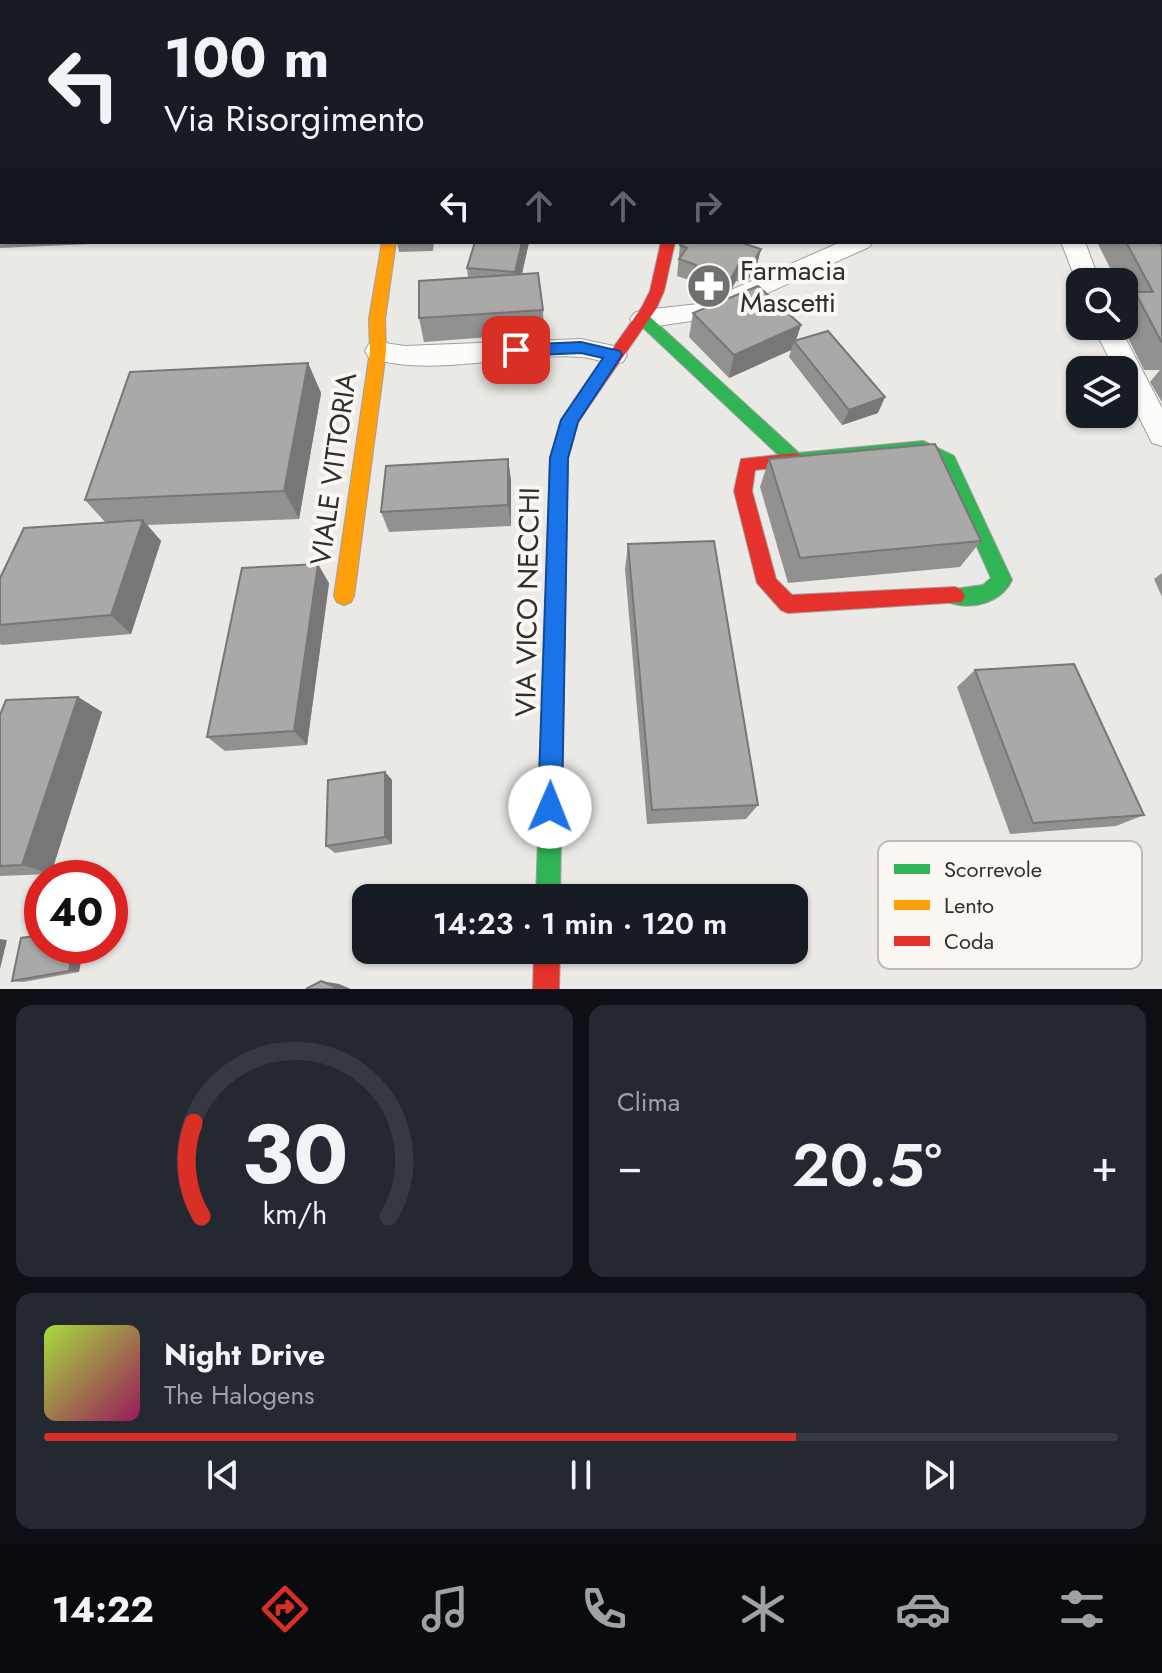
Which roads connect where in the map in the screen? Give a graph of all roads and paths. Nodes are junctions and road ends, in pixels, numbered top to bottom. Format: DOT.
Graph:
graph roads {
  1 [pos="389,244"];
  2 [pos="668,244"];
  3 [pos="856,244"];
  4 [pos="1074,244"];
  5 [pos="1083,268"];
  6 [pos="643,319"];
  7 [pos="1113,340"];
  8 [pos="378,351"];
  9 [pos="614,355"];
  10 [pos="1162,435"];
  11 [pos="795,460"];
  12 [pos="344,596"];
  13 [pos="548,884"];
  14 [pos="547,964"];
  15 [pos="546,989"];
  1 -- 8 [label="street, VIALE VITTORIA"];
  2 -- 6 [label="street, VIA VICO NECCHI"];
  3 -- 6 [label="street"];
  4 -- 5 [label="street"];
  6 -- 9 [label="street, VIA VICO NECCHI"];
  6 -- 11 [label="street"];
  7 -- 10 [label="street"];
  8 -- 9 [label="street"];
  8 -- 12 [label="street, VIALE VITTORIA"];
  9 -- 13 [label="street, VIA VICO NECCHI"];
  11 -- 11 [label="street"];
  14 -- 15 [label="street"];
}
